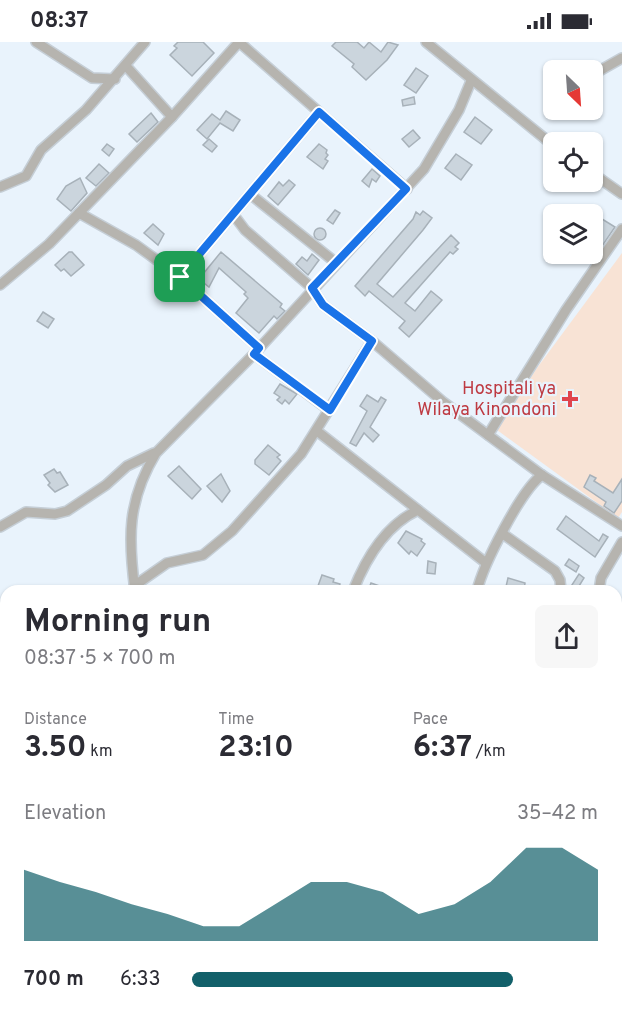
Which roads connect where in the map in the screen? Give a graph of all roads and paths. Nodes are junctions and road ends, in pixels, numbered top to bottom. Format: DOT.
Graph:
graph roads {
  1 [pos="36,42"];
  2 [pos="145,42"];
  3 [pos="426,42"];
  4 [pos="622,58"];
  5 [pos="126,66"];
  6 [pos="603,69"];
  7 [pos="115,79"];
  8 [pos="471,81"];
  9 [pos="319,112"];
  10 [pos="172,117"];
  11 [pos="543,137"];
  12 [pos="603,181"];
  13 [pos="0,187"];
  14 [pos="406,189"];
  15 [pos="250,194"];
  16 [pos="622,194"];
  17 [pos="80,213"];
  18 [pos="233,214"];
  19 [pos="622,229"];
  20 [pos="335,262"];
  21 [pos="180,277"];
  22 [pos="0,285"];
  23 [pos="312,288"];
  24 [pos="372,341"];
  25 [pos="256,351"];
  26 [pos="330,410"];
  27 [pos="317,431"];
  28 [pos="488,435"];
  29 [pos="156,453"];
  30 [pos="542,475"];
  31 [pos="418,510"];
  32 [pos="622,526"];
  33 [pos="0,527"];
  34 [pos="503,534"];
  35 [pos="622,542"];
  36 [pos="486,563"];
  37 [pos="134,585"];
  38 [pos="138,585"];
  39 [pos="356,585"];
  40 [pos="479,585"];
  41 [pos="560,585"];
  42 [pos="600,585"];
  1 -- 7 [label="street"];
  2 -- 5 [label="street"];
  3 -- 8 [label="street"];
  4 -- 6 [label="street"];
  5 -- 7 [label="street"];
  5 -- 10 [label="street"];
  7 -- 13 [label="street"];
  8 -- 11 [label="street"];
  8 -- 14 [label="street"];
  9 -- 10 [label="street"];
  9 -- 14 [label="street"];
  9 -- 15 [label="street"];
  10 -- 17 [label="street"];
  12 -- 16 [label="street"];
  14 -- 20 [label="street"];
  15 -- 18 [label="street"];
  15 -- 20 [label="street"];
  17 -- 21 [label="street"];
  17 -- 22 [label="street"];
  18 -- 21 [label="street"];
  18 -- 23 [label="street"];
  19 -- 28 [label="street"];
  20 -- 23 [label="street"];
  21 -- 25 [label="street"];
  23 -- 24 [label="street"];
  23 -- 25 [label="street"];
  24 -- 26 [label="street"];
  24 -- 28 [label="street"];
  25 -- 26 [label="street"];
  25 -- 29 [label="street"];
  26 -- 27 [label="street"];
  27 -- 31 [label="street"];
  27 -- 38 [label="street"];
  28 -- 30 [label="street"];
  29 -- 33 [label="street"];
  29 -- 37 [label="street"];
  30 -- 32 [label="street"];
  30 -- 34 [label="street"];
  31 -- 36 [label="street"];
  31 -- 39 [label="street"];
  34 -- 36 [label="street"];
  34 -- 41 [label="street"];
  35 -- 42 [label="street"];
  36 -- 40 [label="street"];
}
